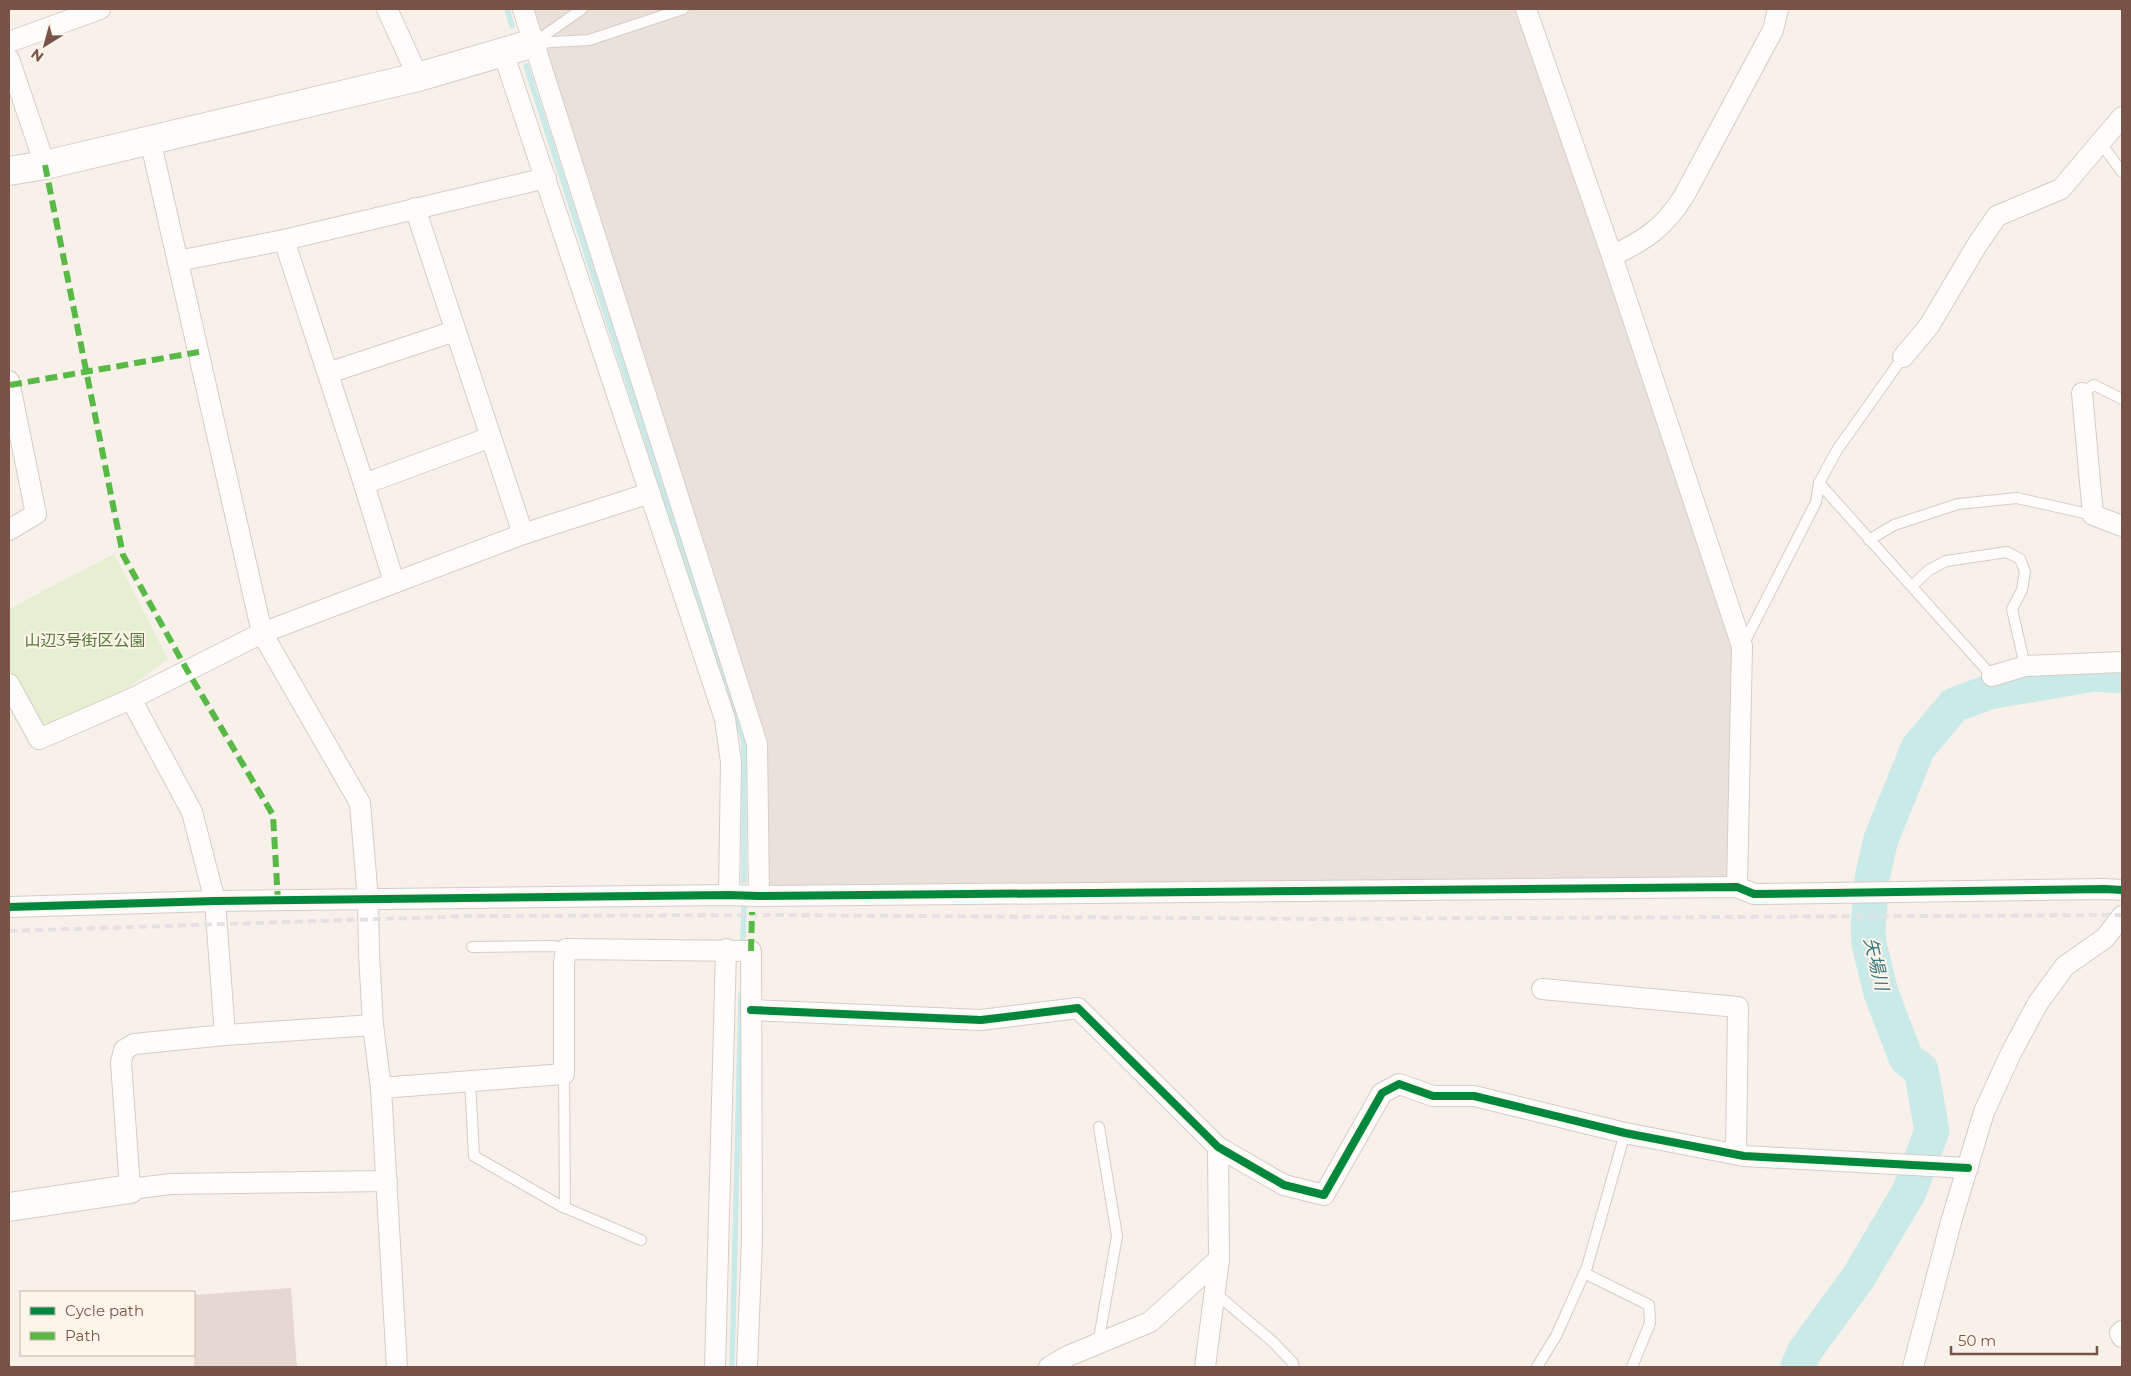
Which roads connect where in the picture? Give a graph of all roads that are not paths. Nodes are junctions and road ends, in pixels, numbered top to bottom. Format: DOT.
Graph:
graph roads {
  1 [pos="100,9"];
  2 [pos="387,9"];
  3 [pos="522,9"];
  4 [pos="582,9"];
  5 [pos="683,9"];
  6 [pos="1526,9"];
  7 [pos="1778,9"];
  8 [pos="9,42"];
  9 [pos="534,43"];
  10 [pos="503,52"];
  11 [pos="9,59"];
  12 [pos="418,77"];
  13 [pos="2122,116"];
  14 [pos="150,139"];
  15 [pos="2100,142"];
  16 [pos="45,165"];
  17 [pos="9,171"];
  18 [pos="2122,172"];
  19 [pos="546,178"];
  20 [pos="415,208"];
  21 [pos="284,240"];
  22 [pos="1612,256"];
  23 [pos="178,260"];
  24 [pos="455,331"];
  25 [pos="1903,357"];
  26 [pos="328,373"];
  27 [pos="9,380"];
  28 [pos="2082,393"];
  29 [pos="2122,399"];
  30 [pos="491,438"];
  31 [pos="1819,483"];
  32 [pos="364,484"];
  33 [pos="650,493"];
  34 [pos="2093,515"];
  35 [pos="2122,526"];
  36 [pos="9,530"];
  37 [pos="523,534"];
  38 [pos="1870,540"];
  39 [pos="394,582"];
  40 [pos="1912,586"];
  41 [pos="262,633"];
  42 [pos="1742,646"];
  43 [pos="2122,662"];
  44 [pos="2025,666"];
  45 [pos="1992,676"];
  46 [pos="9,684"];
  47 [pos="131,699"];
  48 [pos="1737,887"];
  49 [pos="2122,890"];
  50 [pos="729,895"];
  51 [pos="759,896"];
  52 [pos="368,900"];
  53 [pos="215,901"];
  54 [pos="9,907"];
  55 [pos="2122,916"];
  56 [pos="2114,943"];
  57 [pos="472,947"];
  58 [pos="566,949"];
  59 [pos="726,949"];
  60 [pos="1542,989"];
  61 [pos="751,1010"];
  62 [pos="373,1024"];
  63 [pos="225,1035"];
  64 [pos="564,1074"];
  65 [pos="470,1081"];
  66 [pos="381,1088"];
  67 [pos="1099,1127"];
  68 [pos="1625,1133"];
  69 [pos="1218,1147"];
  70 [pos="1736,1154"];
  71 [pos="1968,1168"];
  72 [pos="387,1181"];
  73 [pos="130,1189"];
  74 [pos="9,1207"];
  75 [pos="565,1208"];
  76 [pos="641,1240"];
  77 [pos="1219,1259"];
  78 [pos="1584,1273"];
  79 [pos="1214,1292"];
  80 [pos="2122,1331"];
  81 [pos="2122,1337"];
  82 [pos="1098,1344"];
  83 [pos="397,1367"];
  84 [pos="715,1367"];
  85 [pos="747,1367"];
  86 [pos="1049,1367"];
  87 [pos="1205,1367"];
  88 [pos="1294,1367"];
  89 [pos="1537,1367"];
  90 [pos="1632,1367"];
  91 [pos="1913,1367"];
  1 -- 8 [label="street"];
  2 -- 12 [label="street"];
  3 -- 9 [label="street"];
  4 -- 9 [label="lane"];
  5 -- 9 [label="lane"];
  6 -- 22 [label="street"];
  7 -- 22 [label="street"];
  9 -- 10 [label="street"];
  9 -- 51 [label="street"];
  10 -- 12 [label="street"];
  10 -- 19 [label="street"];
  11 -- 16 [label="street"];
  12 -- 14 [label="street"];
  13 -- 15 [label="street"];
  14 -- 16 [label="street"];
  14 -- 23 [label="street"];
  15 -- 18 [label="lane"];
  15 -- 25 [label="street"];
  16 -- 17 [label="street"];
  19 -- 20 [label="street"];
  19 -- 33 [label="street"];
  20 -- 21 [label="street"];
  20 -- 24 [label="street"];
  21 -- 23 [label="street"];
  21 -- 26 [label="street"];
  22 -- 42 [label="street"];
  23 -- 41 [label="street"];
  24 -- 26 [label="street"];
  24 -- 30 [label="street"];
  25 -- 31 [label="lane"];
  26 -- 32 [label="street"];
  27 -- 36 [label="street"];
  28 -- 29 [label="lane"];
  28 -- 34 [label="street"];
  30 -- 32 [label="street"];
  30 -- 37 [label="street"];
  31 -- 38 [label="lane"];
  31 -- 42 [label="lane"];
  32 -- 39 [label="street"];
  33 -- 37 [label="street"];
  33 -- 50 [label="street"];
  34 -- 35 [label="street"];
  34 -- 38 [label="lane"];
  37 -- 39 [label="street"];
  38 -- 40 [label="lane"];
  39 -- 41 [label="street"];
  40 -- 44 [label="lane"];
  40 -- 45 [label="lane"];
  41 -- 47 [label="street"];
  41 -- 52 [label="street"];
  42 -- 48 [label="street"];
  43 -- 44 [label="street"];
  44 -- 45 [label="street"];
  46 -- 47 [label="street"];
  47 -- 53 [label="street"];
  48 -- 49 [label="street"];
  48 -- 51 [label="street"];
  50 -- 51 [label="street"];
  50 -- 52 [label="street"];
  52 -- 53 [label="street"];
  52 -- 62 [label="street"];
  53 -- 54 [label="street"];
  53 -- 63 [label="street"];
  55 -- 56 [label="street"];
  56 -- 71 [label="street"];
  57 -- 58 [label="lane"];
  58 -- 59 [label="street"];
  58 -- 64 [label="street"];
  59 -- 61 [label="street"];
  59 -- 84 [label="street"];
  60 -- 70 [label="street"];
  61 -- 69 [label="street"];
  61 -- 85 [label="street"];
  62 -- 63 [label="street"];
  62 -- 66 [label="street"];
  63 -- 73 [label="street"];
  64 -- 65 [label="street"];
  64 -- 75 [label="lane"];
  65 -- 66 [label="street"];
  65 -- 75 [label="lane"];
  66 -- 72 [label="street"];
  67 -- 82 [label="lane"];
  68 -- 69 [label="street"];
  68 -- 70 [label="street"];
  68 -- 78 [label="lane"];
  69 -- 77 [label="street"];
  70 -- 71 [label="street"];
  71 -- 91 [label="street"];
  72 -- 73 [label="street"];
  72 -- 83 [label="street"];
  73 -- 74 [label="street"];
  75 -- 76 [label="lane"];
  77 -- 79 [label="street"];
  77 -- 82 [label="street"];
  78 -- 89 [label="lane"];
  78 -- 90 [label="lane"];
  79 -- 87 [label="street"];
  79 -- 88 [label="lane"];
  80 -- 81 [label="street"];
  82 -- 86 [label="street"];
}
